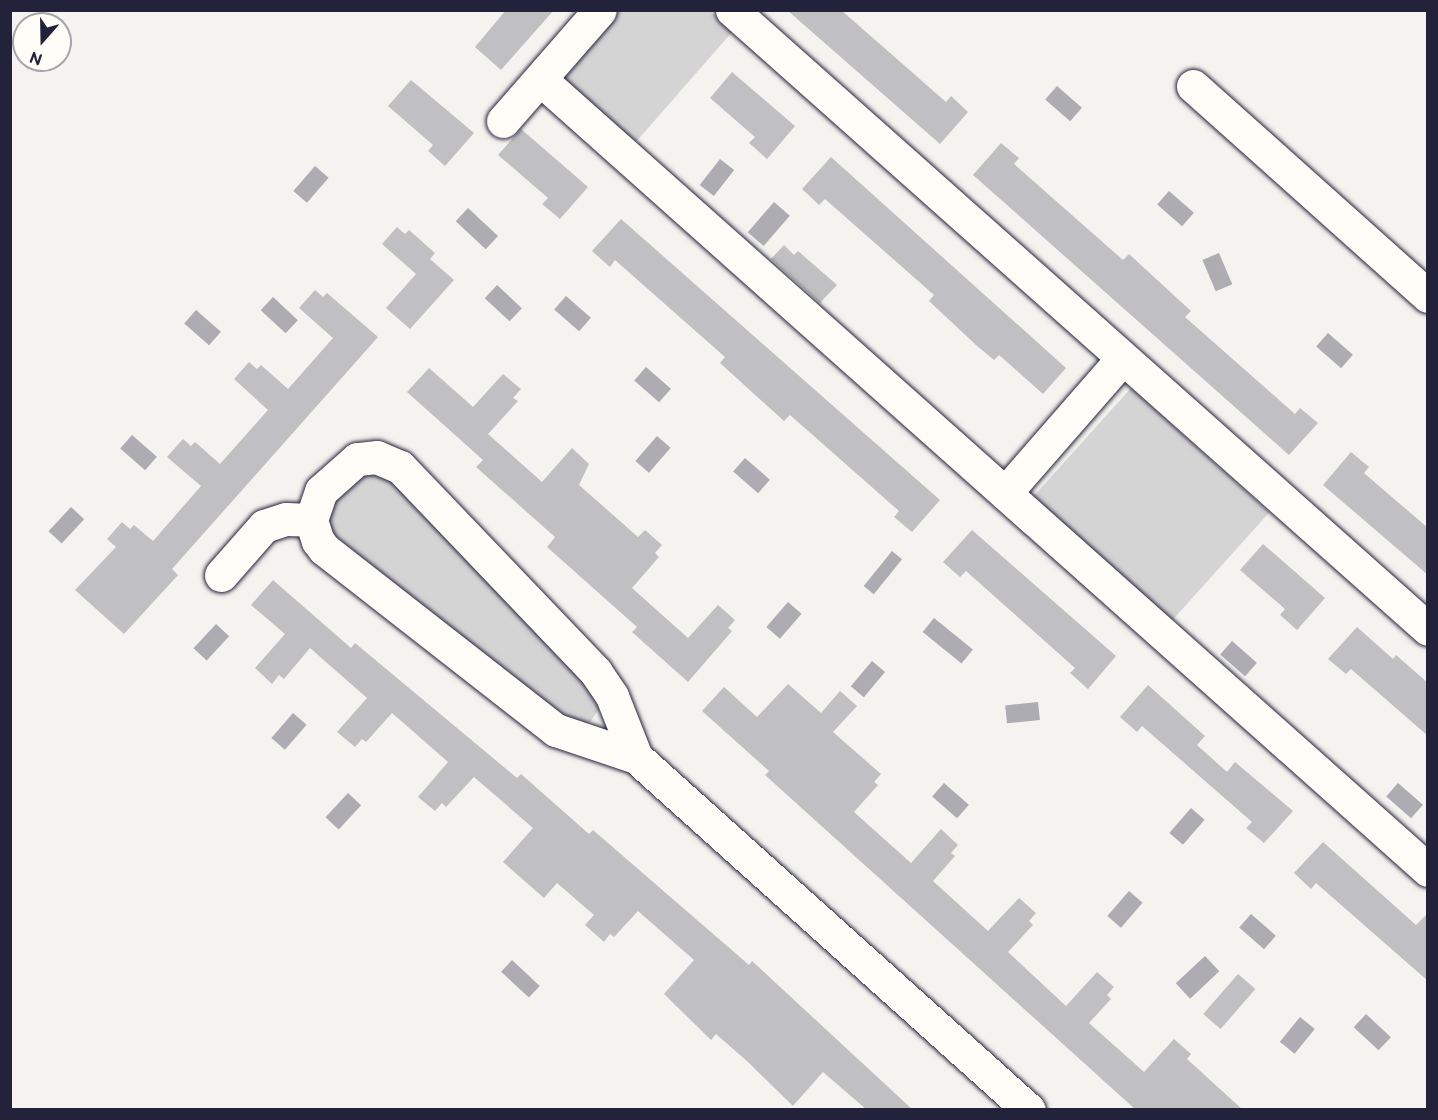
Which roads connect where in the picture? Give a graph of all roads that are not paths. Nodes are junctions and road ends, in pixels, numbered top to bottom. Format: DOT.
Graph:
graph roads {
  1 [pos="600,10"];
  2 [pos="732,10"];
  3 [pos="540,79"];
  4 [pos="1193,86"];
  5 [pos="503,121"];
  6 [pos="1428,296"];
  7 [pos="1122,359"];
  8 [pos="1005,493"];
  9 [pos="311,520"];
  10 [pos="221,575"];
  11 [pos="1428,629"];
  12 [pos="612,696"];
  13 [pos="575,738"];
  14 [pos="636,757"];
  15 [pos="1428,870"];
  16 [pos="1029,1110"];
  1 -- 3 [label="street"];
  2 -- 7 [label="street"];
  3 -- 5 [label="street"];
  3 -- 8 [label="street"];
  4 -- 6 [label="street"];
  7 -- 8 [label="street"];
  7 -- 11 [label="street"];
  8 -- 15 [label="street"];
  9 -- 10 [label="street"];
  9 -- 12 [label="street"];
  9 -- 13 [label="street"];
  12 -- 13 [label="street"];
  12 -- 14 [label="street"];
  13 -- 14 [label="street"];
  14 -- 16 [label="street"];
}
